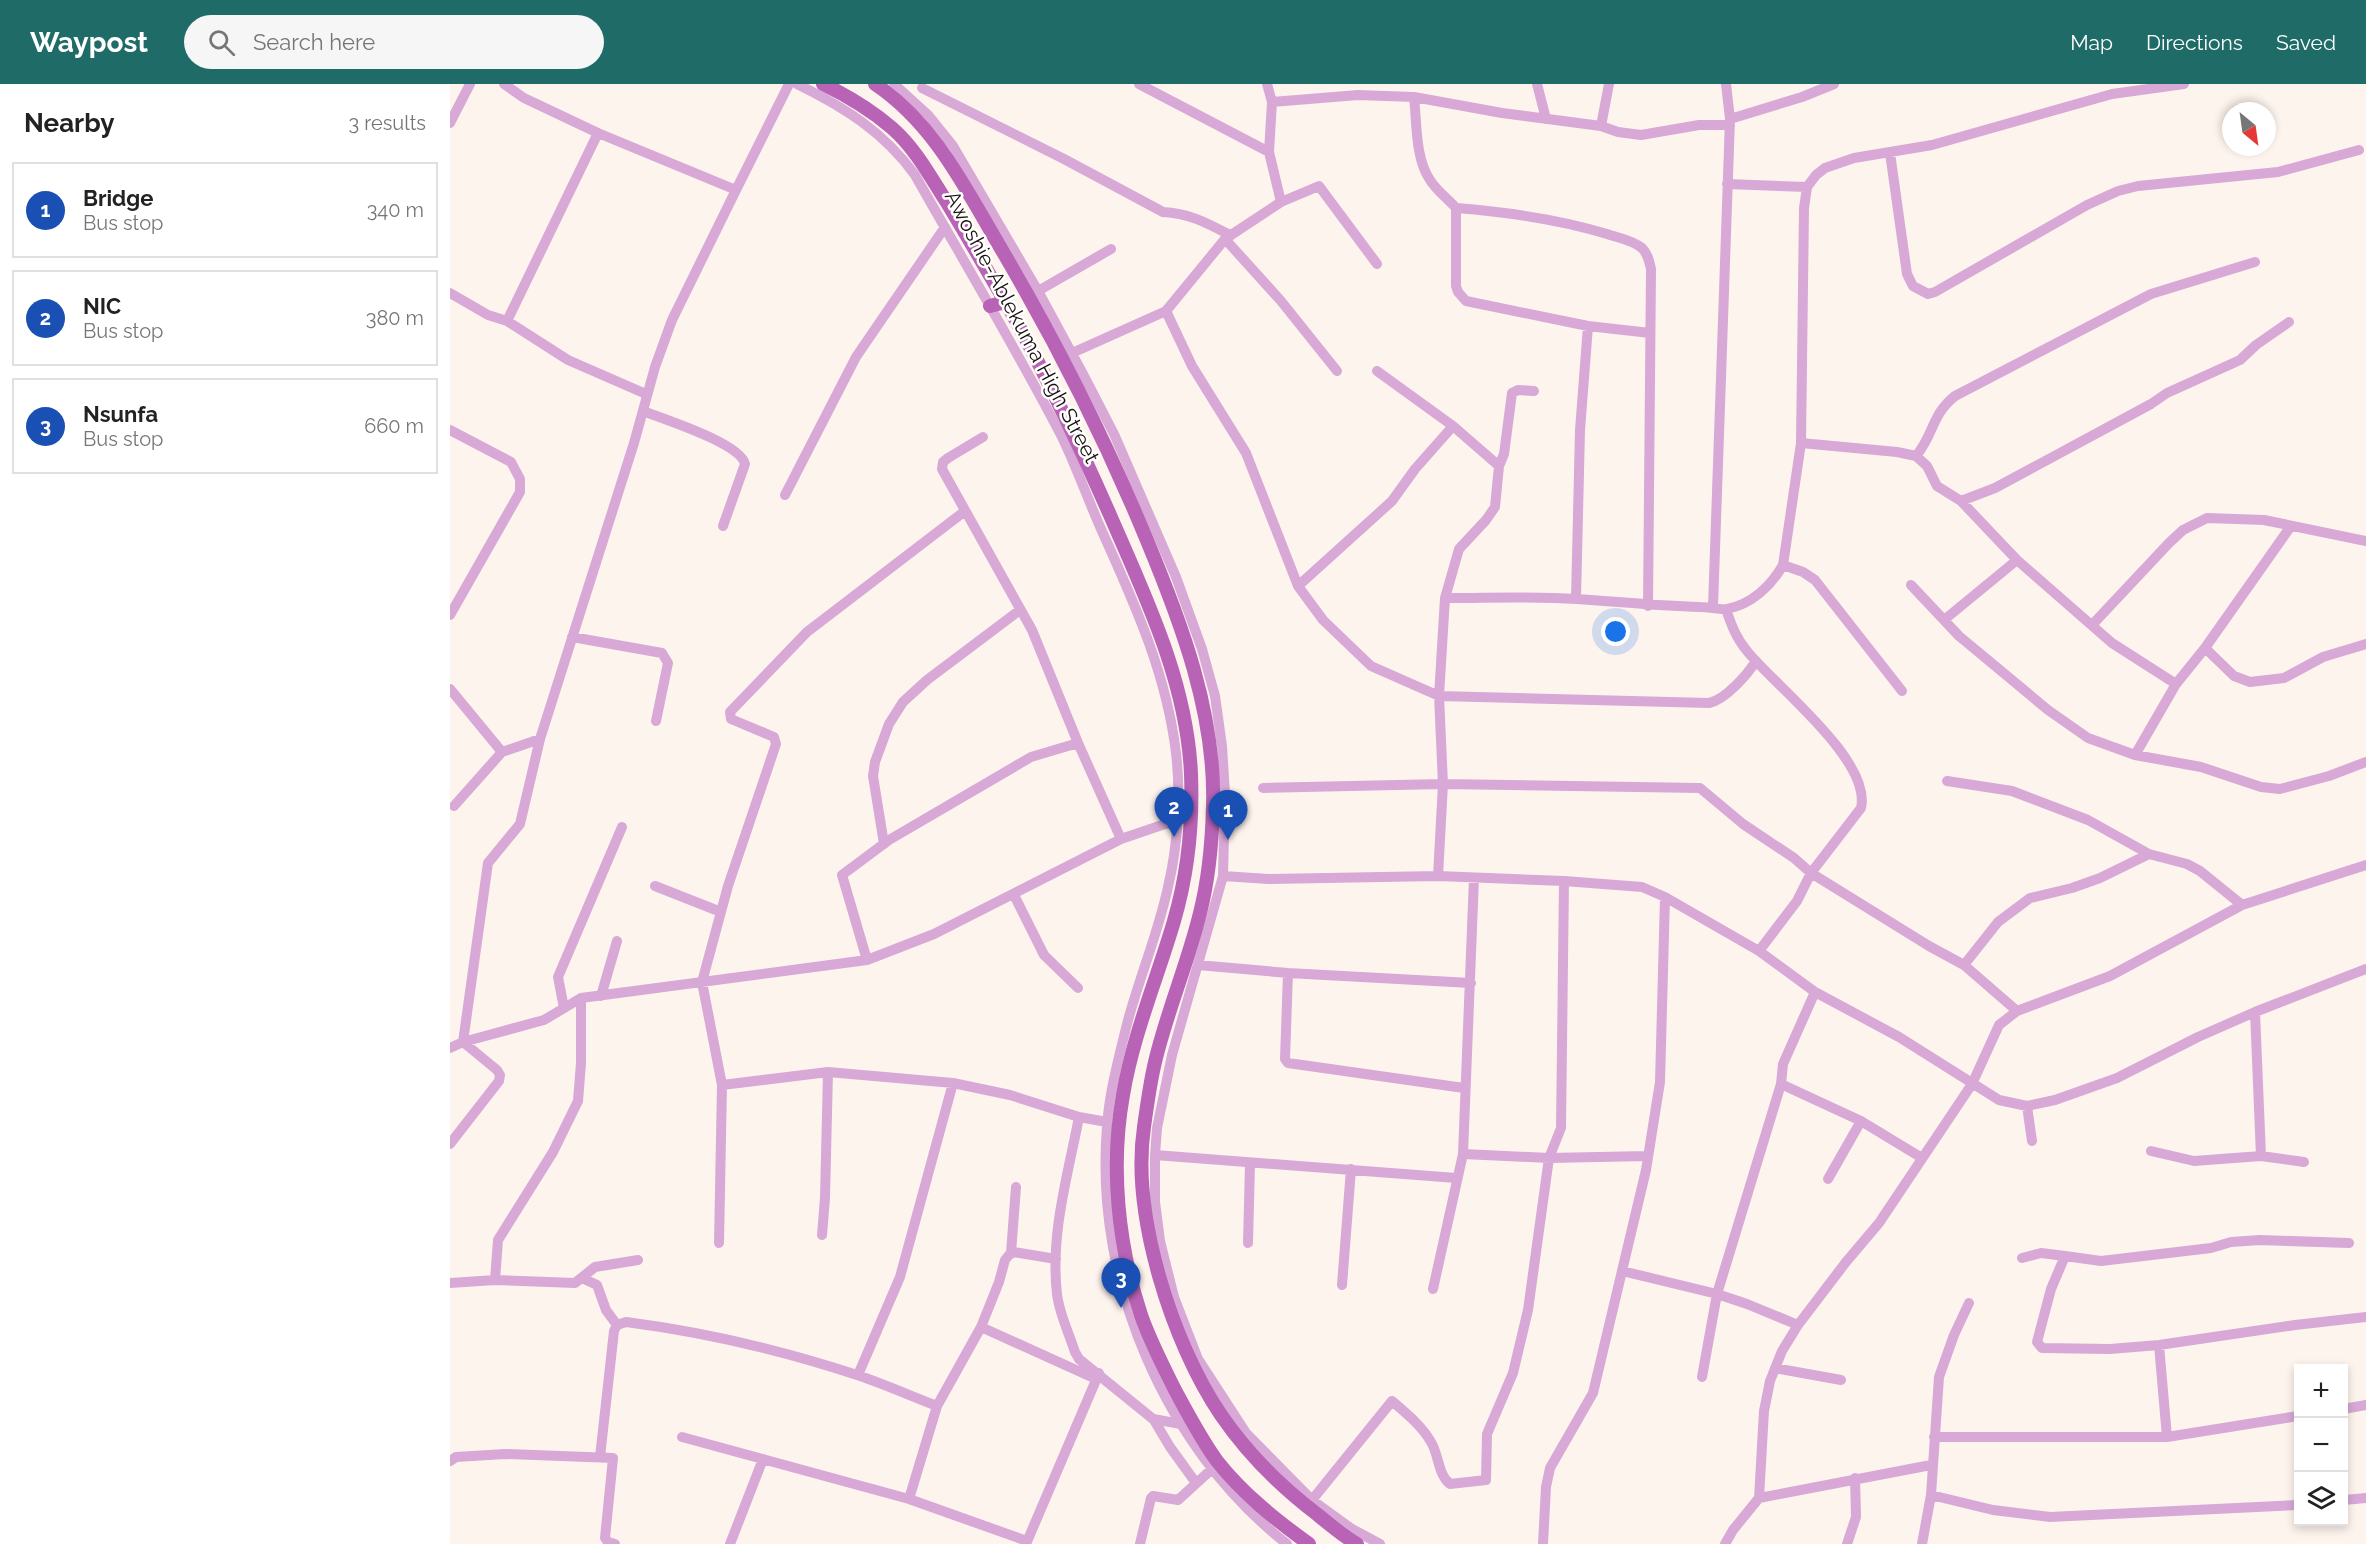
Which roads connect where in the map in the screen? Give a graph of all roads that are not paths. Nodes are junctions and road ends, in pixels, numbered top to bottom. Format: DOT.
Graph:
graph roads {
  1 [pos="470,84"];
  2 [pos="504,84"];
  3 [pos="789,84"];
  4 [pos="797,84"];
  5 [pos="823,84"];
  6 [pos="875,84"];
  7 [pos="894,84"];
  8 [pos="1139,84"];
  9 [pos="1267,84"];
  10 [pos="1537,84"];
  11 [pos="1609,84"];
  12 [pos="1726,84"];
  13 [pos="1834,84"];
  14 [pos="2184,84"];
  15 [pos="923,86"];
  16 [pos="2110,89"];
  17 [pos="1414,97"];
  18 [pos="1272,102"];
  19 [pos="916,103"];
  20 [pos="1546,119"];
  21 [pos="1730,122"];
  22 [pos="450,123"];
  23 [pos="1602,126"];
  24 [pos="598,133"];
  25 [pos="2359,150"];
  26 [pos="1269,152"];
  27 [pos="1890,153"];
  28 [pos="1727,184"];
  29 [pos="1807,187"];
  30 [pos="736,190"];
  31 [pos="1281,202"];
  32 [pos="1456,208"];
  33 [pos="945,227"];
  34 [pos="1227,237"];
  35 [pos="1111,249"];
  36 [pos="2255,262"];
  37 [pos="1377,264"];
  38 [pos="1038,291"];
  39 [pos="450,293"];
  40 [pos="1005,302"];
  41 [pos="990,306"];
  42 [pos="1166,311"];
  43 [pos="507,321"];
  44 [pos="2289,322"];
  45 [pos="1588,326"];
  46 [pos="1650,333"];
  47 [pos="1072,353"];
  48 [pos="1337,371"];
  49 [pos="1377,371"];
  50 [pos="1534,391"];
  51 [pos="646,394"];
  52 [pos="642,411"];
  53 [pos="1093,418"];
  54 [pos="1453,426"];
  55 [pos="1072,429"];
  56 [pos="450,430"];
  57 [pos="983,437"];
  58 [pos="1801,443"];
  59 [pos="1916,456"];
  60 [pos="1499,466"];
  61 [pos="1085,475"];
  62 [pos="785,495"];
  63 [pos="1961,501"];
  64 [pos="965,511"];
  65 [pos="723,526"];
  66 [pos="2291,526"];
  67 [pos="2366,541"];
  68 [pos="2017,560"];
  69 [pos="1783,565"];
  70 [pos="1911,585"];
  71 [pos="1298,586"];
  72 [pos="1445,598"];
  73 [pos="1576,599"];
  74 [pos="1648,606"];
  75 [pos="1713,607"];
  76 [pos="1726,609"];
  77 [pos="1020,610"];
  78 [pos="450,615"];
  79 [pos="1944,620"];
  80 [pos="2092,625"];
  81 [pos="572,637"];
  82 [pos="2366,644"];
  83 [pos="2205,648"];
  84 [pos="1756,661"];
  85 [pos="2176,684"];
  86 [pos="450,689"];
  87 [pos="1902,691"];
  88 [pos="1438,696"];
  89 [pos="656,721"];
  90 [pos="540,739"];
  91 [pos="1078,743"];
  92 [pos="502,752"];
  93 [pos="2135,755"];
  94 [pos="2366,762"];
  95 [pos="1947,782"];
  96 [pos="1443,784"];
  97 [pos="1263,788"];
  98 [pos="454,806"];
  99 [pos="1177,823"];
  100 [pos="622,827"];
  101 [pos="1121,839"];
  102 [pos="884,844"];
  103 [pos="2149,854"];
  104 [pos="2366,865"];
  105 [pos="1811,873"];
  106 [pos="1223,876"];
  107 [pos="1438,876"];
  108 [pos="1474,878"];
  109 [pos="1564,881"];
  110 [pos="655,885"];
  111 [pos="1014,895"];
  112 [pos="1665,897"];
  113 [pos="2242,905"];
  114 [pos="721,912"];
  115 [pos="617,941"];
  116 [pos="1759,951"];
  117 [pos="867,960"];
  118 [pos="1198,965"];
  119 [pos="1964,965"];
  120 [pos="2366,969"];
  121 [pos="1288,973"];
  122 [pos="702,982"];
  123 [pos="1471,983"];
  124 [pos="1078,988"];
  125 [pos="1815,992"];
  126 [pos="600,996"];
  127 [pos="581,998"];
  128 [pos="564,1008"];
  129 [pos="2017,1011"];
  130 [pos="2255,1012"];
  131 [pos="463,1042"];
  132 [pos="450,1048"];
  133 [pos="828,1072"];
  134 [pos="953,1083"];
  135 [pos="1781,1084"];
  136 [pos="1972,1084"];
  137 [pos="722,1085"];
  138 [pos="1464,1088"];
  139 [pos="2027,1106"];
  140 [pos="1079,1117"];
  141 [pos="1862,1120"];
  142 [pos="1107,1122"];
  143 [pos="2032,1141"];
  144 [pos="450,1144"];
  145 [pos="2151,1151"];
  146 [pos="1463,1154"];
  147 [pos="1155,1155"];
  148 [pos="1648,1156"];
  149 [pos="2261,1156"];
  150 [pos="1549,1158"];
  151 [pos="1922,1158"];
  152 [pos="2304,1162"];
  153 [pos="1250,1163"];
  154 [pos="1351,1169"];
  155 [pos="1456,1178"];
  156 [pos="1828,1179"];
  157 [pos="1016,1187"];
  158 [pos="822,1235"];
  159 [pos="720,1243"];
  160 [pos="1248,1243"];
  161 [pos="2349,1243"];
  162 [pos="1011,1253"];
  163 [pos="2065,1256"];
  164 [pos="2022,1258"];
  165 [pos="1056,1259"];
  166 [pos="638,1260"];
  167 [pos="1622,1271"];
  168 [pos="582,1278"];
  169 [pos="495,1280"];
  170 [pos="450,1283"];
  171 [pos="1342,1285"];
  172 [pos="1433,1289"];
  173 [pos="1717,1294"];
  174 [pos="1969,1303"];
  175 [pos="2366,1317"];
  176 [pos="1798,1325"];
  177 [pos="617,1326"];
  178 [pos="981,1327"];
  179 [pos="2159,1345"];
  180 [pos="1775,1368"];
  181 [pos="858,1375"];
  182 [pos="1098,1376"];
  183 [pos="1702,1377"];
  184 [pos="1840,1380"];
  185 [pos="2366,1405"];
  186 [pos="937,1406"];
  187 [pos="2348,1408"];
  188 [pos="2294,1417"];
  189 [pos="1154,1420"];
  190 [pos="1181,1424"];
  191 [pos="682,1437"];
  192 [pos="1934,1437"];
  193 [pos="2167,1437"];
  194 [pos="600,1457"];
  195 [pos="763,1459"];
  196 [pos="450,1461"];
  197 [pos="1931,1465"];
  198 [pos="1212,1469"];
  199 [pos="1855,1478"];
  200 [pos="1196,1484"];
  201 [pos="1931,1495"];
  202 [pos="1759,1498"];
  203 [pos="2366,1498"];
  204 [pos="909,1499"];
  205 [pos="1312,1500"];
  206 [pos="2348,1500"];
  207 [pos="2294,1504"];
  208 [pos="1027,1542"];
  209 [pos="615,1544"];
  210 [pos="730,1544"];
  211 [pos="1140,1544"];
  212 [pos="1287,1544"];
  213 [pos="1309,1544"];
  214 [pos="1357,1544"];
  215 [pos="1380,1544"];
  216 [pos="1543,1544"];
  217 [pos="1725,1544"];
  218 [pos="1847,1544"];
  219 [pos="1922,1544"];
  1 -- 22 [label="street"];
  2 -- 24 [label="street"];
  3 -- 30 [label="street"];
  4 -- 33 [label="street, Awoshie-Ablekuma High Street"];
  5 -- 40 [label="main road, Awoshie-Ablekuma High Street"];
  6 -- 53 [label="main road, Awoshie-Ablekuma High Street"];
  7 -- 19 [label="street, Awoshie-Ablekuma High Street"];
  8 -- 26 [label="street"];
  9 -- 18 [label="street"];
  10 -- 20 [label="street"];
  11 -- 23 [label="street"];
  12 -- 21 [label="street"];
  13 -- 21 [label="street"];
  14 -- 16 [label="street"];
  15 -- 19 [label="street"];
  15 -- 34 [label="street"];
  16 -- 27 [label="street"];
  17 -- 18 [label="street"];
  17 -- 20 [label="street"];
  17 -- 32 [label="street"];
  18 -- 26 [label="street"];
  19 -- 38 [label="street, Awoshie-Ablekuma High Street"];
  20 -- 23 [label="street"];
  21 -- 23 [label="street"];
  21 -- 28 [label="street"];
  24 -- 30 [label="street"];
  24 -- 43 [label="street"];
  25 -- 27 [label="street"];
  26 -- 31 [label="street"];
  27 -- 29 [label="street"];
  28 -- 29 [label="street"];
  28 -- 75 [label="street"];
  29 -- 58 [label="street"];
  30 -- 51 [label="street"];
  31 -- 34 [label="street"];
  31 -- 37 [label="street"];
  32 -- 45 [label="street"];
  32 -- 46 [label="street"];
  33 -- 41 [label="street, Awoshie-Ablekuma High Street"];
  33 -- 62 [label="street"];
  34 -- 42 [label="street"];
  34 -- 48 [label="street"];
  35 -- 38 [label="street"];
  36 -- 59 [label="street"];
  38 -- 47 [label="street, Awoshie-Ablekuma High Street"];
  39 -- 43 [label="street"];
  40 -- 41 [label="main road"];
  40 -- 55 [label="main road, Awoshie-Ablekuma High Street"];
  41 -- 61 [label="street, Awoshie-Ablekuma High Street"];
  42 -- 47 [label="street"];
  42 -- 71 [label="street"];
  43 -- 51 [label="street"];
  44 -- 63 [label="street"];
  45 -- 46 [label="street"];
  45 -- 73 [label="street"];
  46 -- 74 [label="street"];
  47 -- 106 [label="street, Awoshie-Ablekuma High Street"];
  49 -- 54 [label="street"];
  50 -- 60 [label="street"];
  51 -- 52 [label="street"];
  52 -- 65 [label="street"];
  52 -- 81 [label="street"];
  53 -- 55 [label="main road"];
  53 -- 214 [label="main road, Awoshie-Ablekuma High Street"];
  54 -- 60 [label="street"];
  54 -- 71 [label="street"];
  55 -- 61 [label="main road, Awoshie-Ablekuma High Street"];
  56 -- 78 [label="street"];
  57 -- 64 [label="street"];
  58 -- 59 [label="street"];
  58 -- 69 [label="street"];
  59 -- 63 [label="street"];
  60 -- 72 [label="street"];
  61 -- 99 [label="street, Awoshie-Ablekuma High Street"];
  61 -- 213 [label="main road, Awoshie-Ablekuma High Street"];
  63 -- 68 [label="street"];
  64 -- 77 [label="street"];
  64 -- 114 [label="street"];
  66 -- 67 [label="street"];
  66 -- 80 [label="street"];
  66 -- 83 [label="street"];
  68 -- 79 [label="street"];
  68 -- 80 [label="street"];
  69 -- 76 [label="street"];
  69 -- 87 [label="street"];
  70 -- 79 [label="street"];
  71 -- 88 [label="street"];
  72 -- 73 [label="street"];
  72 -- 88 [label="street"];
  73 -- 74 [label="street"];
  74 -- 75 [label="street"];
  75 -- 76 [label="street"];
  76 -- 84 [label="street"];
  77 -- 91 [label="street"];
  77 -- 102 [label="street"];
  79 -- 93 [label="street"];
  80 -- 85 [label="street"];
  81 -- 89 [label="street"];
  81 -- 90 [label="street"];
  82 -- 83 [label="street"];
  83 -- 85 [label="street"];
  84 -- 88 [label="street"];
  84 -- 105 [label="street"];
  85 -- 93 [label="street"];
  86 -- 92 [label="street"];
  88 -- 96 [label="street"];
  90 -- 92 [label="street"];
  90 -- 131 [label="street"];
  91 -- 101 [label="street"];
  91 -- 102 [label="street"];
  92 -- 98 [label="street"];
  93 -- 94 [label="street"];
  95 -- 103 [label="street"];
  96 -- 97 [label="street"];
  96 -- 105 [label="street"];
  96 -- 107 [label="street"];
  99 -- 101 [label="street"];
  99 -- 142 [label="street, Awoshie-Ablekuma High Street"];
  100 -- 128 [label="street"];
  101 -- 111 [label="street"];
  102 -- 117 [label="street"];
  103 -- 113 [label="street"];
  103 -- 119 [label="street"];
  104 -- 113 [label="street"];
  105 -- 116 [label="street"];
  105 -- 119 [label="street"];
  106 -- 107 [label="street"];
  106 -- 118 [label="street, Awoshie-Ablekuma High Street"];
  107 -- 108 [label="street"];
  108 -- 109 [label="street"];
  108 -- 123 [label="street"];
  109 -- 112 [label="street"];
  109 -- 150 [label="street"];
  110 -- 114 [label="street"];
  111 -- 117 [label="street"];
  111 -- 124 [label="street"];
  112 -- 116 [label="street"];
  112 -- 148 [label="street"];
  113 -- 129 [label="street"];
  114 -- 122 [label="street"];
  115 -- 126 [label="street"];
  116 -- 125 [label="street"];
  117 -- 122 [label="street"];
  118 -- 121 [label="street"];
  118 -- 147 [label="street, Awoshie-Ablekuma High Street"];
  119 -- 129 [label="street"];
  120 -- 130 [label="street"];
  121 -- 123 [label="street"];
  121 -- 138 [label="street"];
  122 -- 126 [label="street"];
  122 -- 137 [label="street"];
  123 -- 138 [label="street"];
  125 -- 135 [label="street"];
  125 -- 136 [label="street"];
  126 -- 127 [label="street"];
  127 -- 128 [label="street"];
  127 -- 169 [label="street"];
  128 -- 131 [label="street"];
  129 -- 136 [label="street"];
  130 -- 139 [label="street"];
  130 -- 149 [label="street"];
  131 -- 132 [label="street"];
  131 -- 144 [label="street"];
  133 -- 134 [label="street"];
  133 -- 137 [label="street"];
  133 -- 158 [label="street"];
  134 -- 140 [label="street"];
  134 -- 181 [label="street"];
  135 -- 141 [label="street"];
  135 -- 173 [label="street"];
  136 -- 139 [label="street"];
  136 -- 151 [label="street"];
  137 -- 159 [label="street"];
  138 -- 146 [label="street"];
  139 -- 143 [label="street"];
  140 -- 142 [label="street"];
  140 -- 165 [label="street"];
  141 -- 151 [label="street"];
  141 -- 156 [label="street"];
  142 -- 190 [label="street, Awoshie-Ablekuma High Street"];
  145 -- 149 [label="street"];
  146 -- 150 [label="street"];
  146 -- 155 [label="street"];
  147 -- 153 [label="street"];
  147 -- 205 [label="street, Awoshie-Ablekuma High Street"];
  148 -- 150 [label="street"];
  148 -- 167 [label="street"];
  149 -- 152 [label="street"];
  150 -- 205 [label="street"];
  151 -- 176 [label="street"];
  153 -- 154 [label="street"];
  153 -- 160 [label="street"];
  154 -- 155 [label="street"];
  154 -- 171 [label="street"];
  155 -- 172 [label="street"];
  157 -- 162 [label="street"];
  161 -- 163 [label="street"];
  162 -- 165 [label="street"];
  162 -- 178 [label="street"];
  163 -- 164 [label="street"];
  163 -- 179 [label="street"];
  165 -- 182 [label="street"];
  166 -- 168 [label="street"];
  167 -- 173 [label="street"];
  167 -- 216 [label="street"];
  168 -- 169 [label="street"];
  168 -- 177 [label="street"];
  169 -- 170 [label="street"];
  173 -- 176 [label="street"];
  173 -- 183 [label="street"];
  174 -- 192 [label="street"];
  175 -- 179 [label="street"];
  176 -- 180 [label="street"];
  177 -- 181 [label="street"];
  177 -- 194 [label="street"];
  178 -- 182 [label="street"];
  178 -- 186 [label="street"];
  179 -- 193 [label="street"];
  180 -- 184 [label="street"];
  180 -- 202 [label="street"];
  181 -- 186 [label="street"];
  182 -- 189 [label="street"];
  182 -- 208 [label="street"];
  185 -- 187 [label="street"];
  186 -- 204 [label="street"];
  188 -- 193 [label="street"];
  189 -- 190 [label="street"];
  189 -- 200 [label="street"];
  190 -- 198 [label="street, Awoshie-Ablekuma High Street"];
  191 -- 195 [label="street"];
  192 -- 193 [label="street"];
  192 -- 197 [label="street"];
  194 -- 196 [label="street"];
  194 -- 209 [label="street"];
  195 -- 204 [label="street"];
  195 -- 210 [label="street"];
  197 -- 199 [label="street"];
  197 -- 201 [label="street"];
  198 -- 200 [label="street"];
  198 -- 212 [label="street, Awoshie-Ablekuma High Street"];
  199 -- 202 [label="street"];
  199 -- 218 [label="street"];
  200 -- 211 [label="street"];
  201 -- 207 [label="street"];
  201 -- 219 [label="street"];
  202 -- 217 [label="street"];
  203 -- 206 [label="street"];
  204 -- 208 [label="street"];
  205 -- 215 [label="street, Awoshie-Ablekuma High Street"];
}
